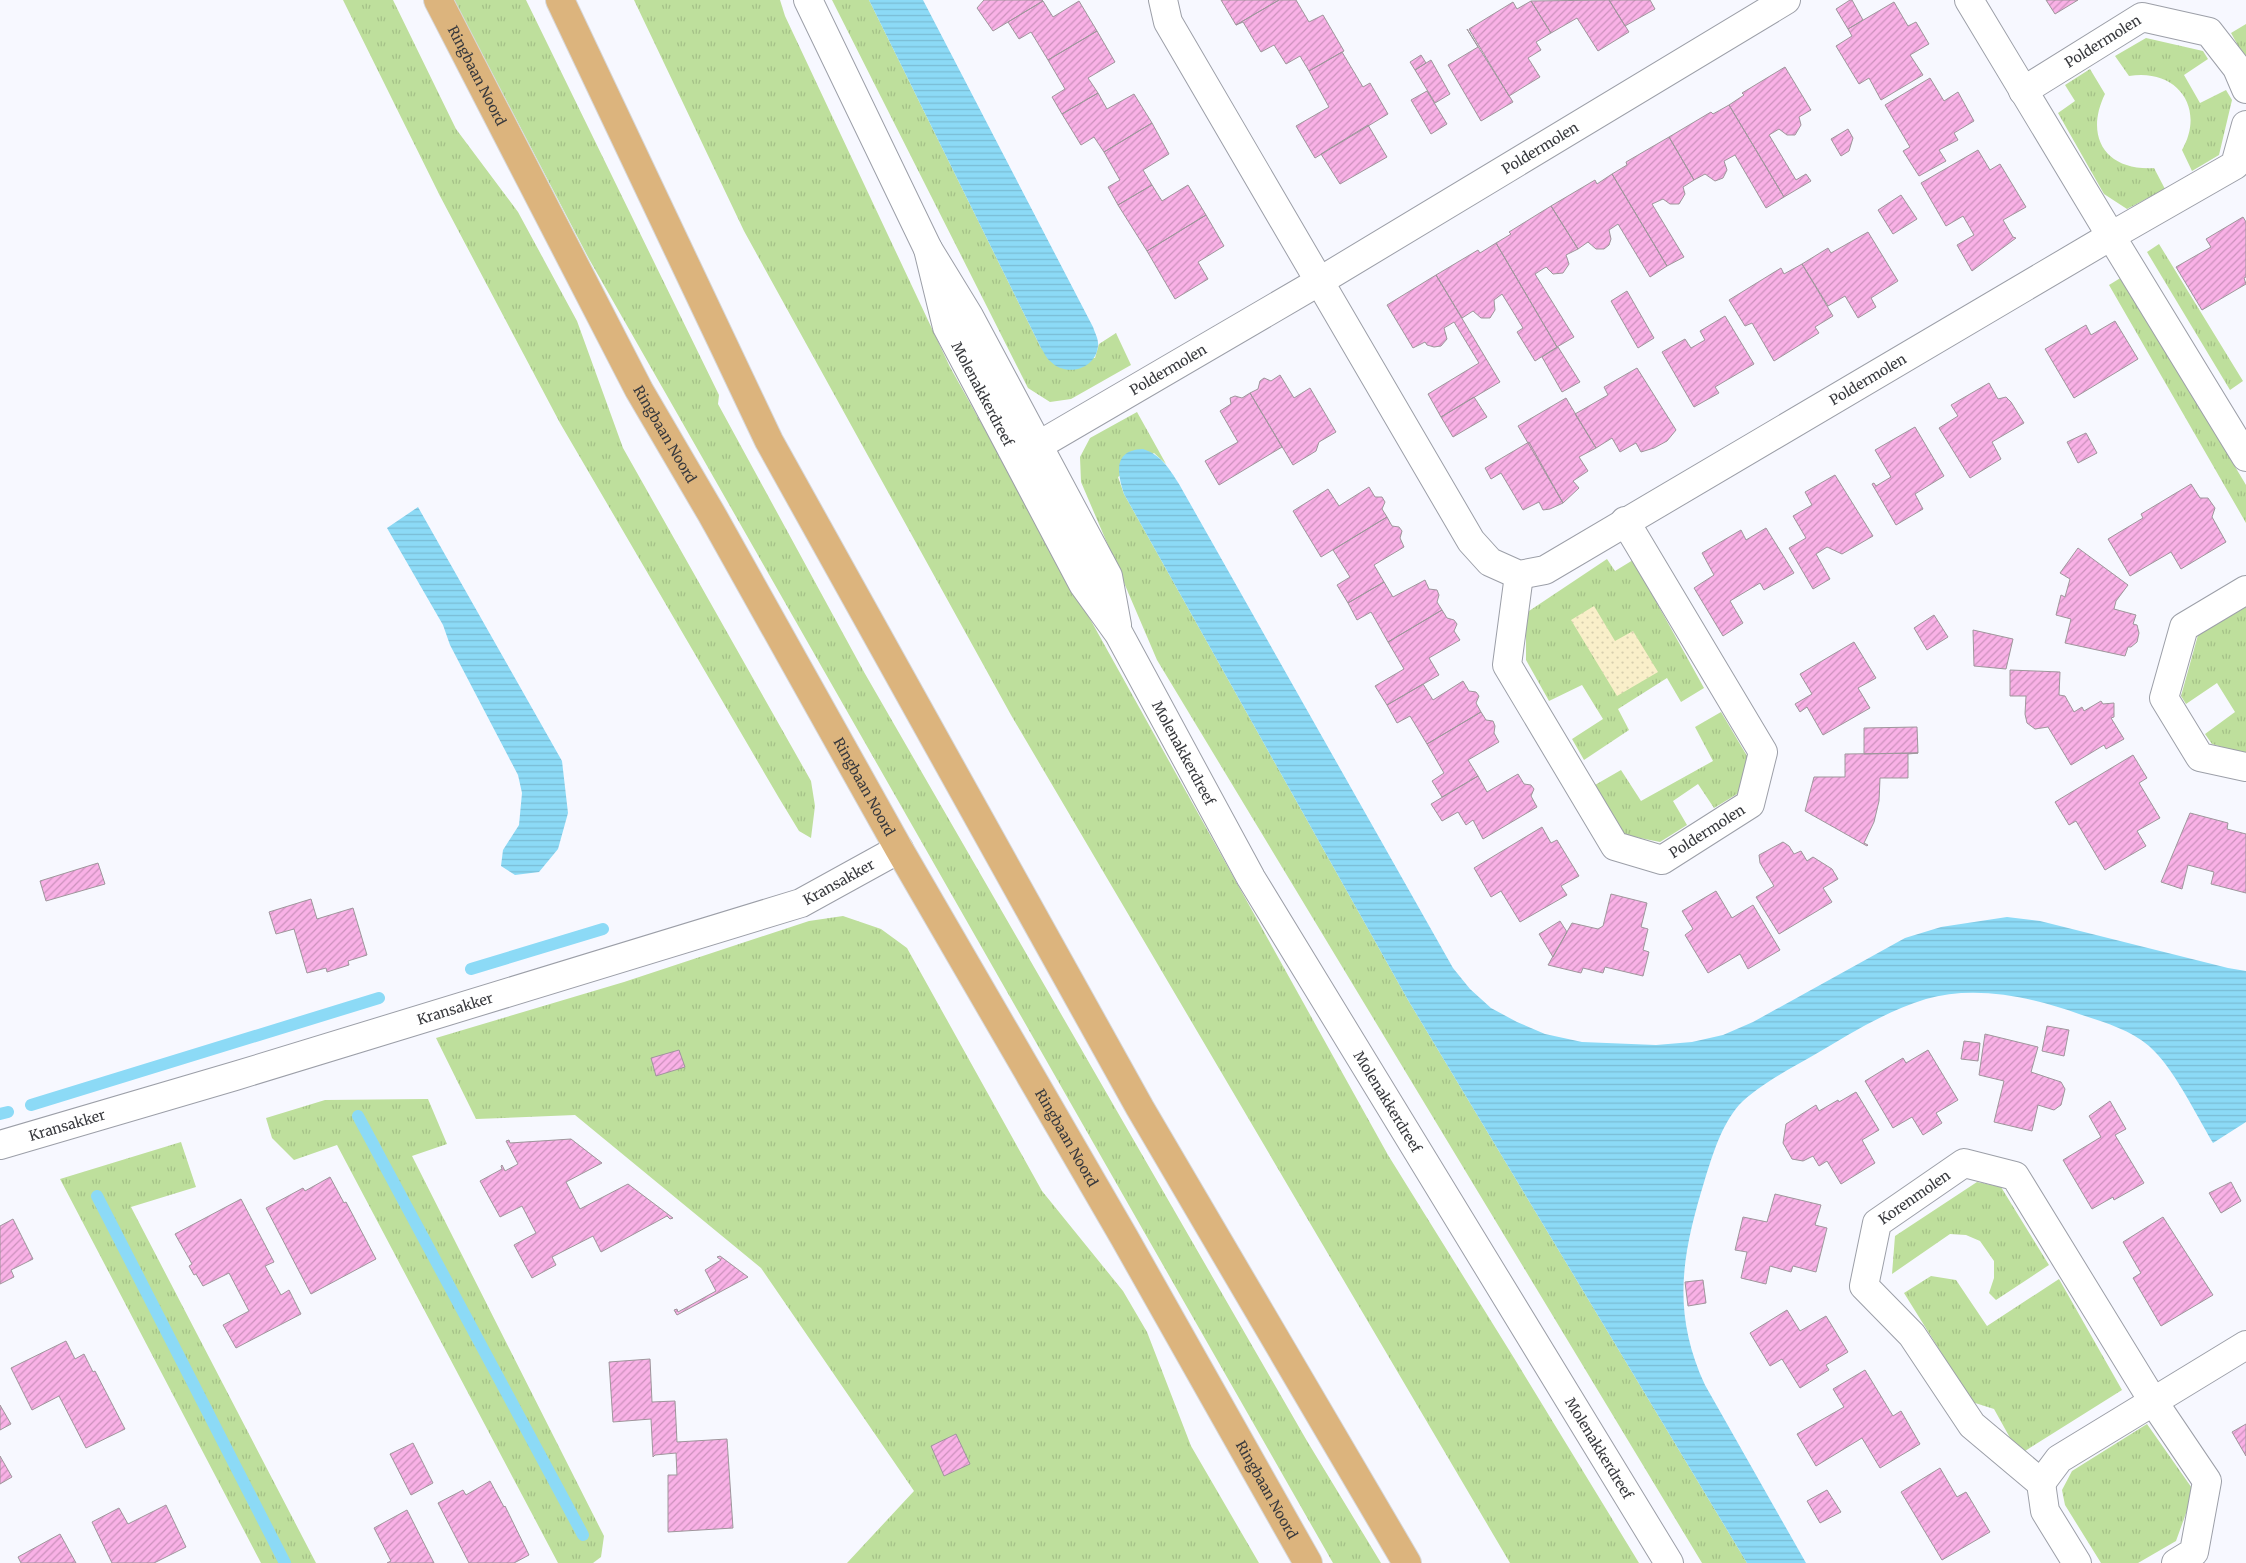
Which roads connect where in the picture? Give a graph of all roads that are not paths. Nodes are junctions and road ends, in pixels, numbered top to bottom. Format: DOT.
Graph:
graph roads {
  1 [pos="438,0"];
  2 [pos="560,0"];
  3 [pos="808,0"];
  4 [pos="1162,0"];
  5 [pos="1786,0"];
  6 [pos="1969,0"];
  7 [pos="2246,89"];
  8 [pos="2023,90"];
  9 [pos="2246,125"];
  10 [pos="2111,236"];
  11 [pos="1320,281"];
  12 [pos="1028,452"];
  13 [pos="2246,457"];
  14 [pos="1625,521"];
  15 [pos="1519,575"];
  16 [pos="2246,590"];
  17 [pos="2246,767"];
  18 [pos="899,849"];
  19 [pos="0,1145"];
  20 [pos="2246,1345"];
  21 [pos="2153,1401"];
  22 [pos="2041,1483"];
  23 [pos="1308,1563"];
  24 [pos="1407,1563"];
  25 [pos="1669,1563"];
  26 [pos="2077,1563"];
  27 [pos="2176,1563"];
  1 -- 18 [label="main road, Ringbaan Noord"];
  2 -- 24 [label="main road"];
  3 -- 12 [label="street, Molenakkerdreef"];
  4 -- 11 [label="street"];
  5 -- 11 [label="street, Poldermolen"];
  6 -- 8 [label="street"];
  7 -- 8 [label="street, Poldermolen"];
  8 -- 10 [label="street"];
  9 -- 10 [label="street, Poldermolen"];
  10 -- 13 [label="street"];
  10 -- 14 [label="street, Poldermolen"];
  11 -- 12 [label="street, Poldermolen"];
  11 -- 15 [label="street"];
  12 -- 25 [label="street, Molenakkerdreef"];
  14 -- 15 [label="street, Poldermolen"];
  14 -- 15 [label="street, Poldermolen"];
  16 -- 17 [label="street"];
  18 -- 19 [label="street, Kransakker"];
  18 -- 23 [label="main road, Ringbaan Noord"];
  20 -- 21 [label="street"];
  21 -- 22 [label="street"];
  21 -- 22 [label="street, Korenmolen"];
  21 -- 27 [label="street, Korenmolen"];
  22 -- 26 [label="street"];
}
